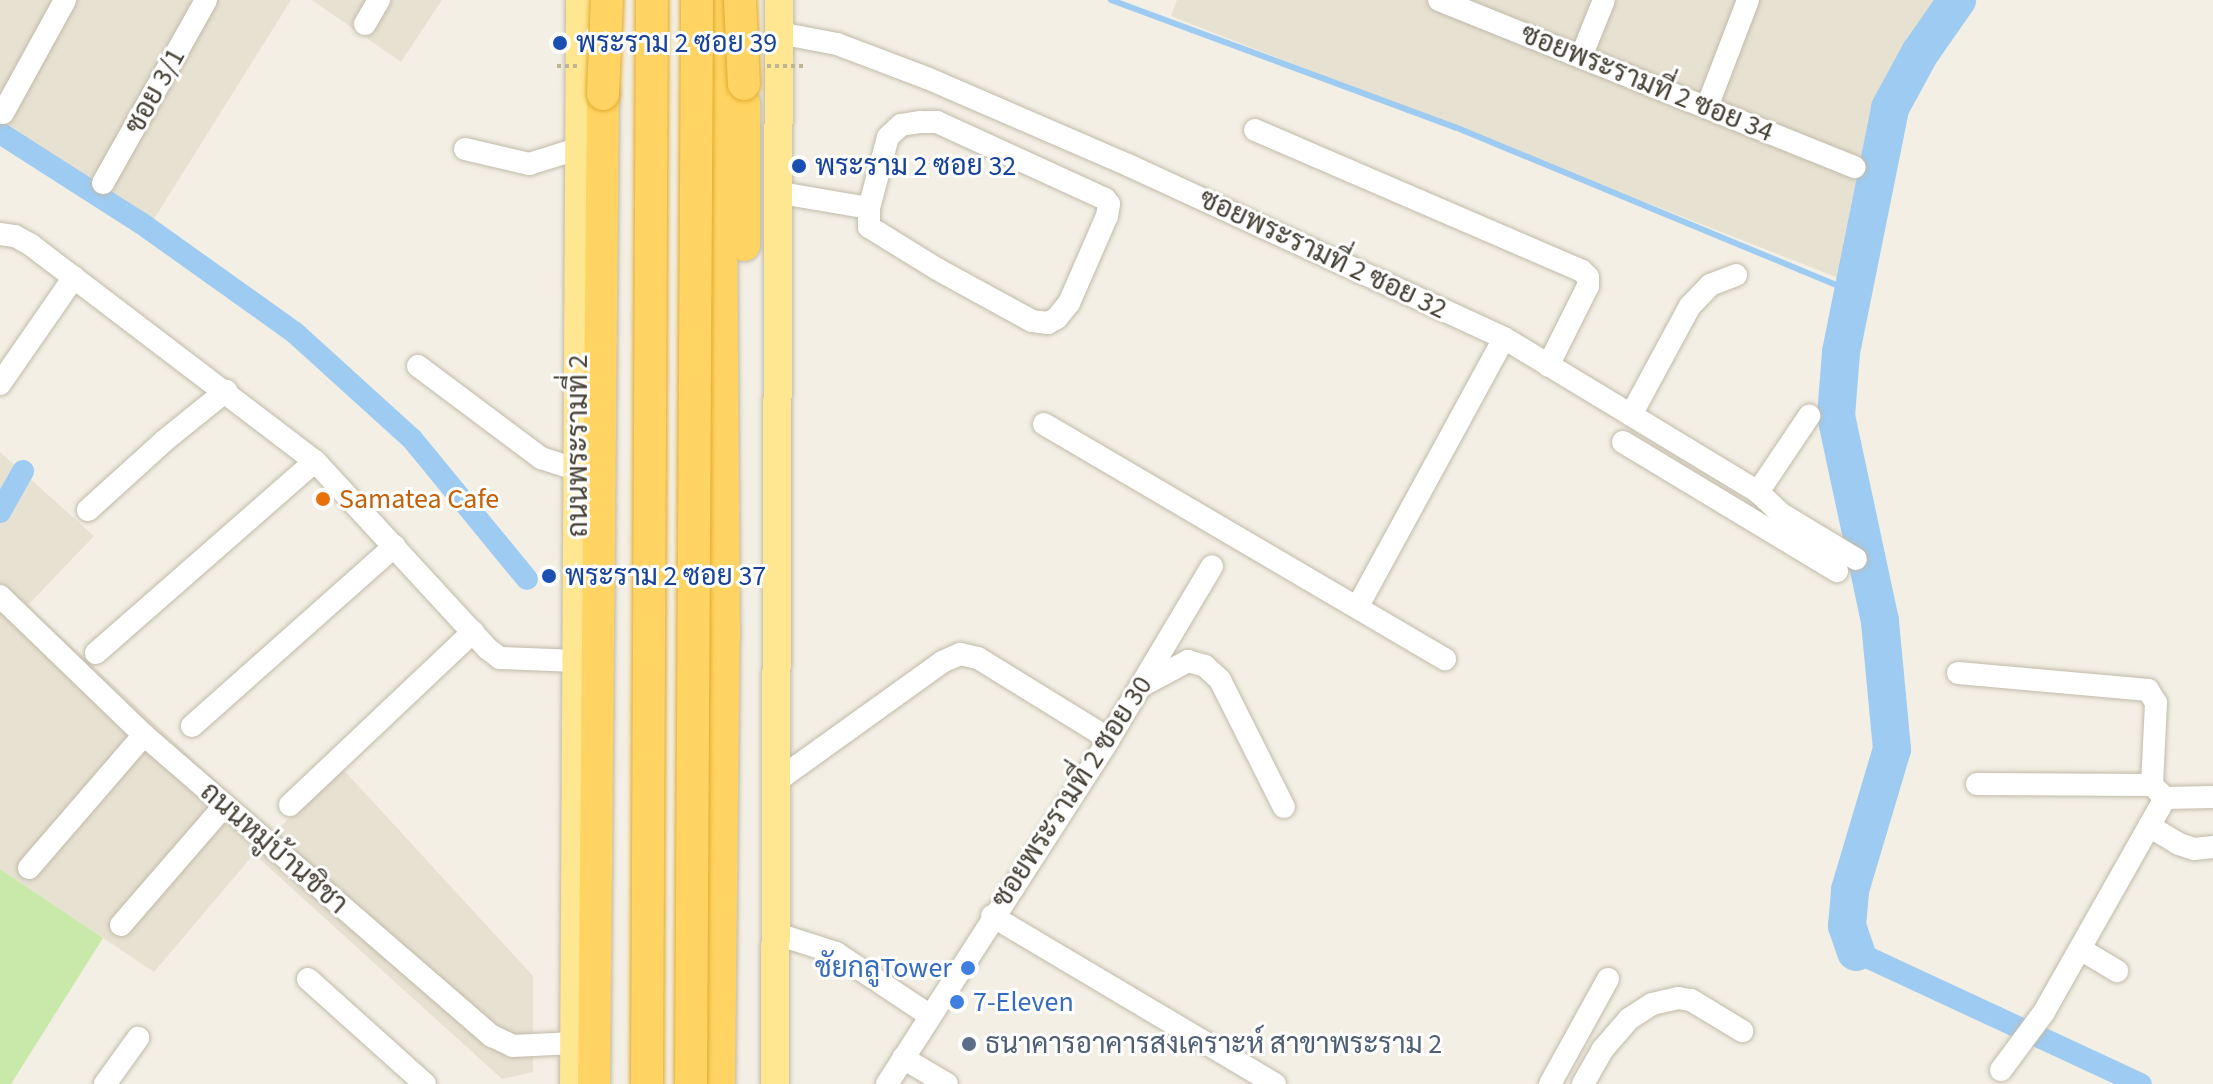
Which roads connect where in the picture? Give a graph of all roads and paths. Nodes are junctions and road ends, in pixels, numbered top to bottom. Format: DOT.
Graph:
graph roads {
  1 [pos="65,0"];
  2 [pos="206,0"];
  3 [pos="379,0"];
  4 [pos="580,0"];
  5 [pos="607,0"];
  6 [pos="641,0"];
  7 [pos="652,0"];
  8 [pos="697,0"];
  9 [pos="726,0"];
  10 [pos="740,0"];
  11 [pos="779,0"];
  12 [pos="1604,0"];
  13 [pos="1748,0"];
  14 [pos="1444,1"];
  15 [pos="365,24"];
  16 [pos="779,33"];
  17 [pos="1581,57"];
  18 [pos="1707,107"];
  19 [pos="3,113"];
  20 [pos="1255,130"];
  21 [pos="580,148"];
  22 [pos="465,149"];
  23 [pos="1855,167"];
  24 [pos="103,183"];
  25 [pos="781,193"];
  26 [pos="869,208"];
  27 [pos="0,234"];
  28 [pos="1736,275"];
  29 [pos="74,277"];
  30 [pos="1504,338"];
  31 [pos="418,366"];
  32 [pos="1548,366"];
  33 [pos="0,384"];
  34 [pos="226,391"];
  35 [pos="1631,415"];
  36 [pos="1809,416"];
  37 [pos="1044,424"];
  38 [pos="1623,442"];
  39 [pos="315,461"];
  40 [pos="577,470"];
  41 [pos="1732,475"];
  42 [pos="1758,492"];
  43 [pos="1716,497"];
  44 [pos="88,510"];
  45 [pos="395,546"];
  46 [pos="1212,566"];
  47 [pos="0,596"];
  48 [pos="1358,606"];
  49 [pos="473,632"];
  50 [pos="96,653"];
  51 [pos="1445,659"];
  52 [pos="578,661"];
  53 [pos="1958,673"];
  54 [pos="1141,686"];
  55 [pos="192,726"];
  56 [pos="144,735"];
  57 [pos="1109,739"];
  58 [pos="778,780"];
  59 [pos="1977,784"];
  60 [pos="2159,792"];
  61 [pos="2213,797"];
  62 [pos="290,805"];
  63 [pos="224,806"];
  64 [pos="1284,807"];
  65 [pos="2149,826"];
  66 [pos="2213,847"];
  67 [pos="29,868"];
  68 [pos="992,916"];
  69 [pos="121,925"];
  70 [pos="777,934"];
  71 [pos="2082,950"];
  72 [pos="2117,971"];
  73 [pos="308,979"];
  74 [pos="1608,979"];
  75 [pos="929,1015"];
  76 [pos="1742,1031"];
  77 [pos="138,1038"];
  78 [pos="574,1043"];
  79 [pos="903,1058"];
  80 [pos="2001,1070"];
  81 [pos="1270,1083"];
  82 [pos="105,1084"];
  83 [pos="425,1084"];
  84 [pos="574,1084"];
  85 [pos="594,1084"];
  86 [pos="635,1084"];
  87 [pos="647,1084"];
  88 [pos="691,1084"];
  89 [pos="719,1084"];
  90 [pos="741,1084"];
  91 [pos="775,1084"];
  92 [pos="887,1084"];
  93 [pos="947,1084"];
  94 [pos="1550,1084"];
  95 [pos="1583,1084"];
  1 -- 19 [label="street"];
  2 -- 24 [label="street, ซอย 3/1"];
  3 -- 15 [label="street"];
  4 -- 21 [label="main road, ถนนพระรามที่ 2"];
  5 -- 85 [label="highway, bridge"];
  6 -- 86 [label="highway"];
  7 -- 87 [label="highway, bridge"];
  8 -- 88 [label="highway, bridge"];
  9 -- 89 [label="highway"];
  10 -- 90 [label="highway, bridge"];
  11 -- 16 [label="main road"];
  12 -- 17 [label="street"];
  13 -- 18 [label="street"];
  14 -- 17 [label="street, ซอยพระรามที่ 2 ซอย 34"];
  16 -- 25 [label="main road"];
  16 -- 30 [label="street, ซอยพระรามที่ 2 ซอย 32"];
  17 -- 18 [label="street, ซอยพระรามที่ 2 ซอย 34"];
  18 -- 23 [label="street, ซอยพระรามที่ 2 ซอย 34"];
  20 -- 32 [label="street"];
  21 -- 22 [label="street"];
  21 -- 40 [label="main road, ถนนพระรามที่ 2"];
  25 -- 26 [label="street"];
  25 -- 58 [label="main road"];
  26 -- 26 [label="street"];
  27 -- 29 [label="street"];
  28 -- 35 [label="street"];
  29 -- 33 [label="street"];
  29 -- 34 [label="street"];
  30 -- 32 [label="street, ซอยพระรามที่ 2 ซอย 32"];
  30 -- 48 [label="street"];
  31 -- 40 [label="street"];
  32 -- 35 [label="street, ซอยพระรามที่ 2 ซอย 32"];
  34 -- 39 [label="street"];
  34 -- 44 [label="street"];
  35 -- 41 [label="street, ซอยพระรามที่ 2 ซอย 32"];
  36 -- 42 [label="street"];
  37 -- 48 [label="street"];
  38 -- 43 [label="street"];
  39 -- 45 [label="street"];
  39 -- 50 [label="street"];
  40 -- 52 [label="main road, ถนนพระรามที่ 2"];
  41 -- 42 [label="street, ซอยพระรามที่ 2 ซอย 32"];
  41 -- 43 [label="street"];
  42 -- 43 [label="street, ซอยพระรามที่ 2 ซอย 32"];
  45 -- 49 [label="street"];
  45 -- 55 [label="street"];
  46 -- 54 [label="street, ซอยพระรามที่ 2 ซอย 30"];
  47 -- 56 [label="street, ถนนหมู่บ้านชิชา"];
  48 -- 51 [label="street"];
  49 -- 52 [label="street"];
  49 -- 62 [label="street"];
  52 -- 78 [label="main road, ถนนพระรามที่ 2"];
  53 -- 60 [label="street"];
  54 -- 57 [label="street, ซอยพระรามที่ 2 ซอย 30"];
  54 -- 64 [label="street"];
  56 -- 63 [label="street, ถนนหมู่บ้านชิชา"];
  56 -- 67 [label="street"];
  57 -- 58 [label="street"];
  57 -- 68 [label="street, ซอยพระรามที่ 2 ซอย 30"];
  58 -- 70 [label="main road"];
  59 -- 60 [label="street"];
  60 -- 61 [label="street"];
  60 -- 65 [label="street"];
  63 -- 69 [label="street"];
  63 -- 78 [label="street, ถนนหมู่บ้านชิชา"];
  65 -- 66 [label="street"];
  65 -- 71 [label="street"];
  68 -- 75 [label="street, ซอยพระรามที่ 2 ซอย 30"];
  68 -- 81 [label="street"];
  70 -- 75 [label="street"];
  70 -- 91 [label="main road"];
  71 -- 72 [label="street"];
  71 -- 80 [label="street"];
  73 -- 83 [label="street"];
  74 -- 94 [label="street"];
  75 -- 79 [label="street, ซอยพระรามที่ 2 ซอย 30"];
  76 -- 95 [label="street"];
  77 -- 82 [label="street"];
  78 -- 84 [label="main road, ถนนพระรามที่ 2"];
  79 -- 92 [label="street, ซอยพระรามที่ 2 ซอย 30"];
  79 -- 93 [label="street"];
}
